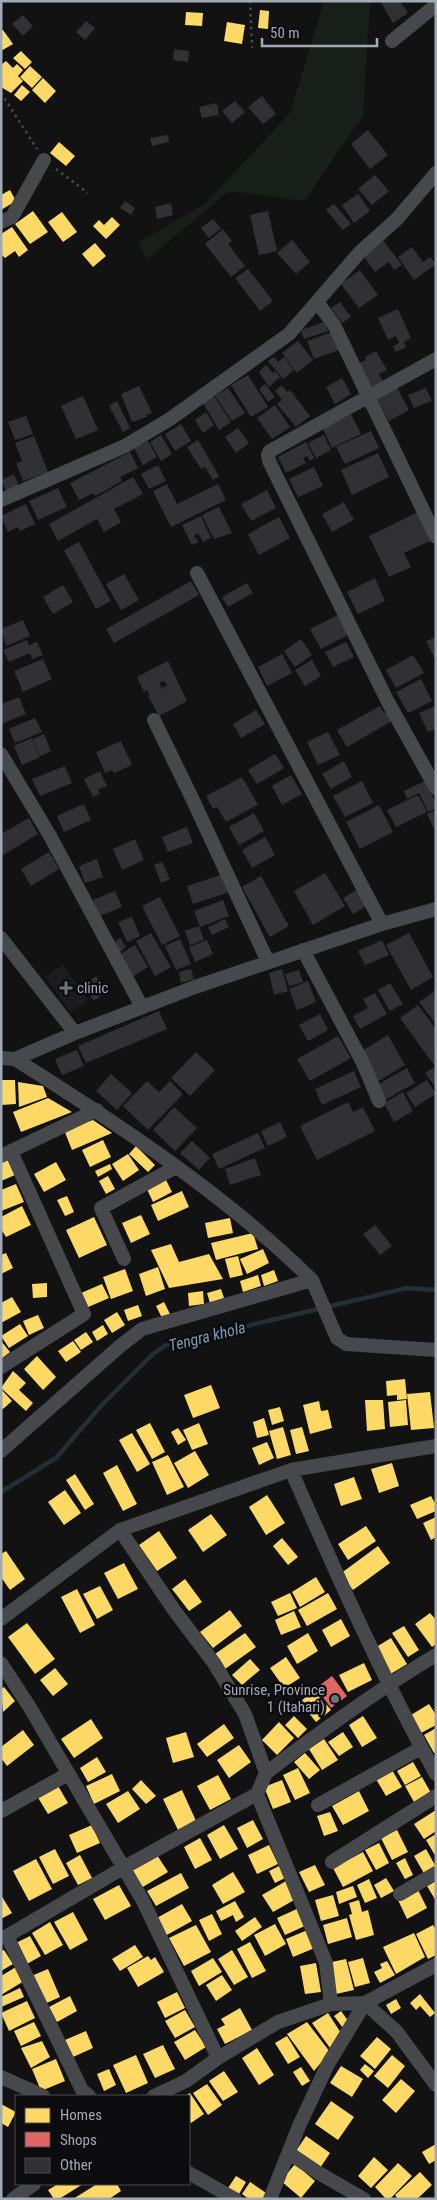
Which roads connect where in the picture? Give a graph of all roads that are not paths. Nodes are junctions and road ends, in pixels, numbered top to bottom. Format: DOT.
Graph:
graph roads {
  1 [pos="436,6"];
  2 [pos="392,41"];
  3 [pos="44,160"];
  4 [pos="436,173"];
  5 [pos="1,222"];
  6 [pos="318,303"];
  7 [pos="436,359"];
  8 [pos="367,398"];
  9 [pos="1,500"];
  10 [pos="436,537"];
  11 [pos="197,573"];
  12 [pos="154,720"];
  13 [pos="1,754"];
  14 [pos="436,788"];
  15 [pos="436,909"];
  16 [pos="382,924"];
  17 [pos="1,938"];
  18 [pos="303,950"];
  19 [pos="268,962"];
  20 [pos="142,1007"];
  21 [pos="75,1033"];
  22 [pos="8,1059"];
  23 [pos="379,1101"];
  24 [pos="97,1110"];
  25 [pos="6,1153"];
  26 [pos="176,1167"];
  27 [pos="124,1259"];
  28 [pos="315,1286"];
  29 [pos="436,1350"];
  30 [pos="1,1367"];
  31 [pos="436,1446"];
  32 [pos="1,1451"];
  33 [pos="291,1470"];
  34 [pos="120,1530"];
  35 [pos="1,1618"];
  36 [pos="436,1655"];
  37 [pos="1,1663"];
  38 [pos="388,1684"];
  39 [pos="421,1748"];
  40 [pos="266,1773"];
  41 [pos="68,1774"];
  42 [pos="436,1774"];
  43 [pos="257,1794"];
  44 [pos="436,1796"];
  45 [pos="318,1805"];
  46 [pos="1,1812"];
  47 [pos="332,1862"];
  48 [pos="123,1868"];
  49 [pos="436,1873"];
  50 [pos="400,1894"];
  51 [pos="4,1937"];
  52 [pos="436,1964"];
  53 [pos="365,2003"];
  54 [pos="331,2004"];
  55 [pos="218,2058"];
  56 [pos="1,2077"];
  57 [pos="435,2083"];
  58 [pos="42,2095"];
  59 [pos="88,2095"];
  60 [pos="156,2095"];
  61 [pos="289,2153"];
  62 [pos="190,2174"];
  63 [pos="33,2185"];
  64 [pos="13,2199"];
  65 [pos="235,2199"];
  66 [pos="270,2199"];
  67 [pos="364,2199"];
  1 -- 2 [label="street"];
  3 -- 5 [label="street"];
  4 -- 6 [label="street"];
  6 -- 8 [label="street"];
  6 -- 9 [label="street"];
  7 -- 8 [label="street"];
  8 -- 10 [label="street"];
  8 -- 14 [label="street"];
  11 -- 16 [label="street"];
  12 -- 19 [label="street"];
  13 -- 20 [label="street"];
  15 -- 16 [label="street"];
  16 -- 18 [label="street"];
  17 -- 21 [label="street"];
  18 -- 19 [label="street"];
  18 -- 23 [label="street"];
  19 -- 20 [label="street"];
  20 -- 21 [label="street"];
  21 -- 22 [label="street"];
  22 -- 24 [label="street"];
  24 -- 25 [label="street"];
  24 -- 26 [label="street"];
  25 -- 30 [label="street"];
  26 -- 27 [label="street"];
  26 -- 28 [label="street"];
  28 -- 29 [label="street"];
  28 -- 32 [label="street"];
  31 -- 33 [label="street"];
  33 -- 34 [label="street"];
  33 -- 38 [label="street"];
  34 -- 35 [label="street"];
  34 -- 40 [label="street"];
  36 -- 38 [label="street"];
  37 -- 41 [label="street"];
  38 -- 39 [label="street"];
  38 -- 40 [label="street"];
  39 -- 42 [label="street"];
  39 -- 45 [label="street"];
  40 -- 43 [label="street"];
  41 -- 46 [label="street"];
  41 -- 48 [label="street"];
  43 -- 48 [label="street"];
  43 -- 54 [label="street"];
  44 -- 47 [label="street"];
  48 -- 51 [label="street"];
  48 -- 55 [label="street"];
  49 -- 50 [label="street"];
  51 -- 59 [label="street"];
  52 -- 53 [label="street"];
  53 -- 54 [label="street"];
  53 -- 57 [label="street"];
  53 -- 61 [label="street"];
  54 -- 55 [label="street"];
  55 -- 60 [label="street"];
  56 -- 58 [label="street"];
  61 -- 66 [label="street"];
  61 -- 67 [label="street"];
  62 -- 65 [label="street"];
  63 -- 64 [label="street"];
}
